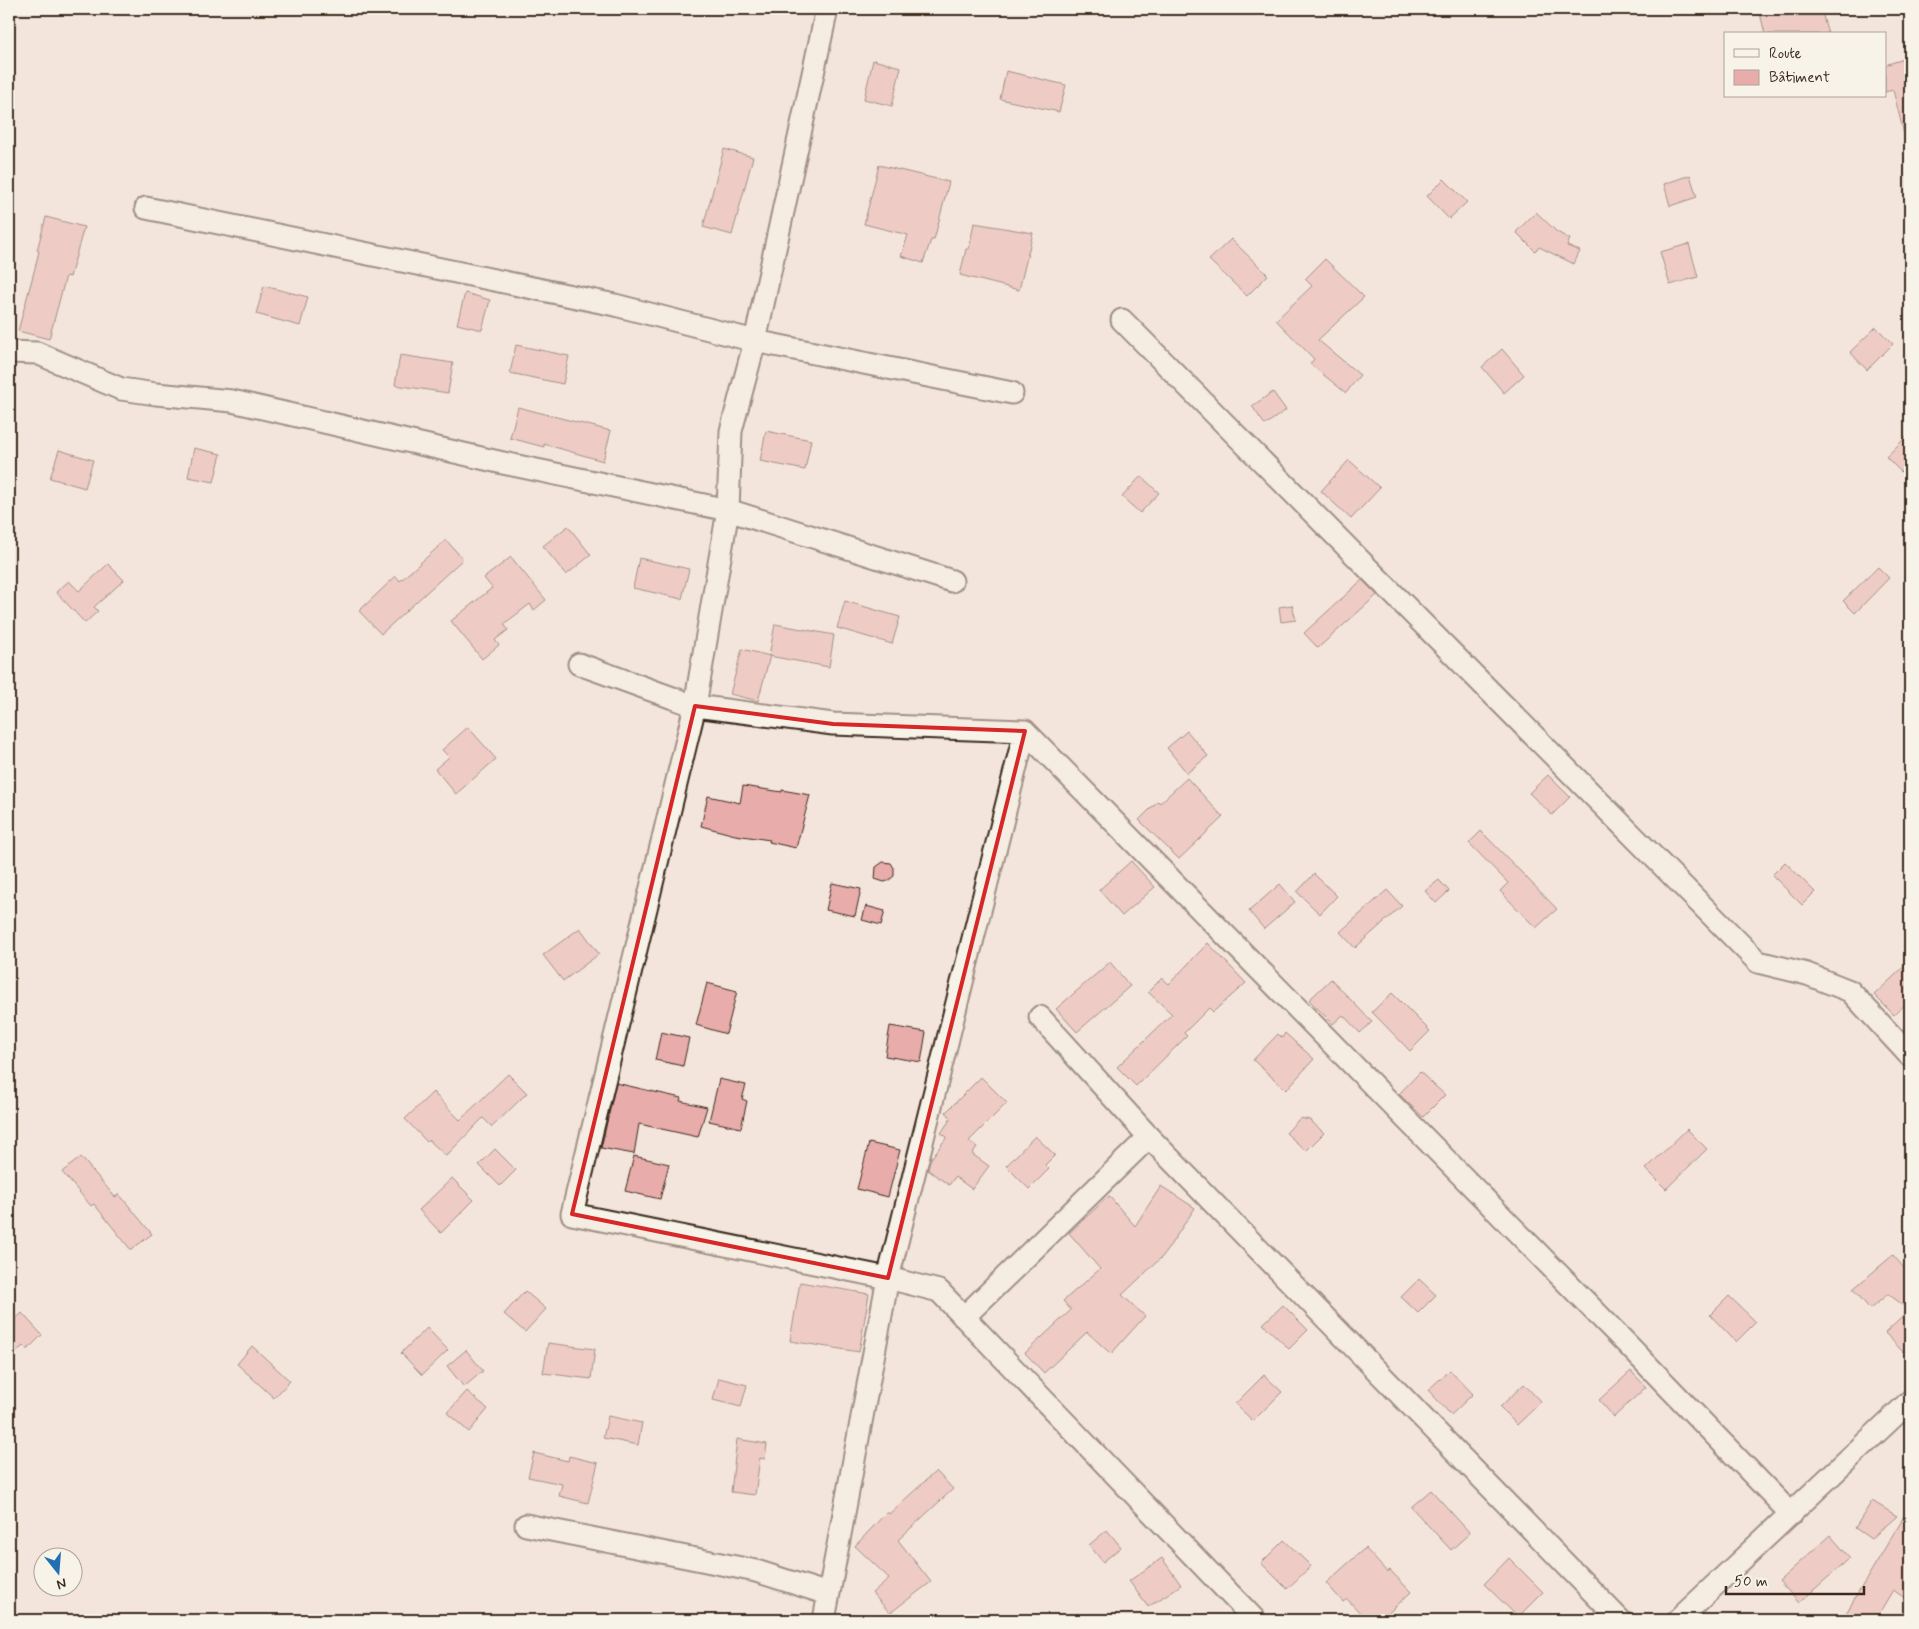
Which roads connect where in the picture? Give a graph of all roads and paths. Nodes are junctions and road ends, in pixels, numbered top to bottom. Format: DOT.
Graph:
graph roads {
  1 [pos="827,9"];
  2 [pos="146,208"];
  3 [pos="1122,320"];
  4 [pos="755,341"];
  5 [pos="9,352"];
  6 [pos="1012,393"];
  7 [pos="728,510"];
  8 [pos="952,581"];
  9 [pos="580,664"];
  10 [pos="695,706"];
  11 [pos="1025,731"];
  12 [pos="1040,1017"];
  13 [pos="1910,1056"];
  14 [pos="1149,1137"];
  15 [pos="888,1278"];
  16 [pos="964,1317"];
  17 [pos="1910,1401"];
  18 [pos="1791,1514"];
  19 [pos="526,1525"];
  20 [pos="828,1594"];
  21 [pos="824,1620"];
  22 [pos="1255,1620"];
  23 [pos="1620,1620"];
  24 [pos="1678,1620"];
  1 -- 4 [label="street"];
  2 -- 4 [label="street"];
  3 -- 13 [label="street"];
  4 -- 6 [label="street"];
  4 -- 7 [label="street"];
  5 -- 7 [label="street"];
  7 -- 8 [label="street"];
  7 -- 10 [label="street"];
  9 -- 10 [label="street"];
  10 -- 11 [label="street"];
  10 -- 15 [label="street"];
  11 -- 15 [label="street"];
  11 -- 18 [label="street"];
  12 -- 14 [label="street"];
  14 -- 16 [label="street"];
  14 -- 23 [label="street"];
  15 -- 16 [label="street"];
  15 -- 20 [label="street"];
  16 -- 22 [label="street"];
  17 -- 18 [label="street"];
  18 -- 24 [label="street"];
  19 -- 20 [label="street"];
  20 -- 21 [label="street"];
}
